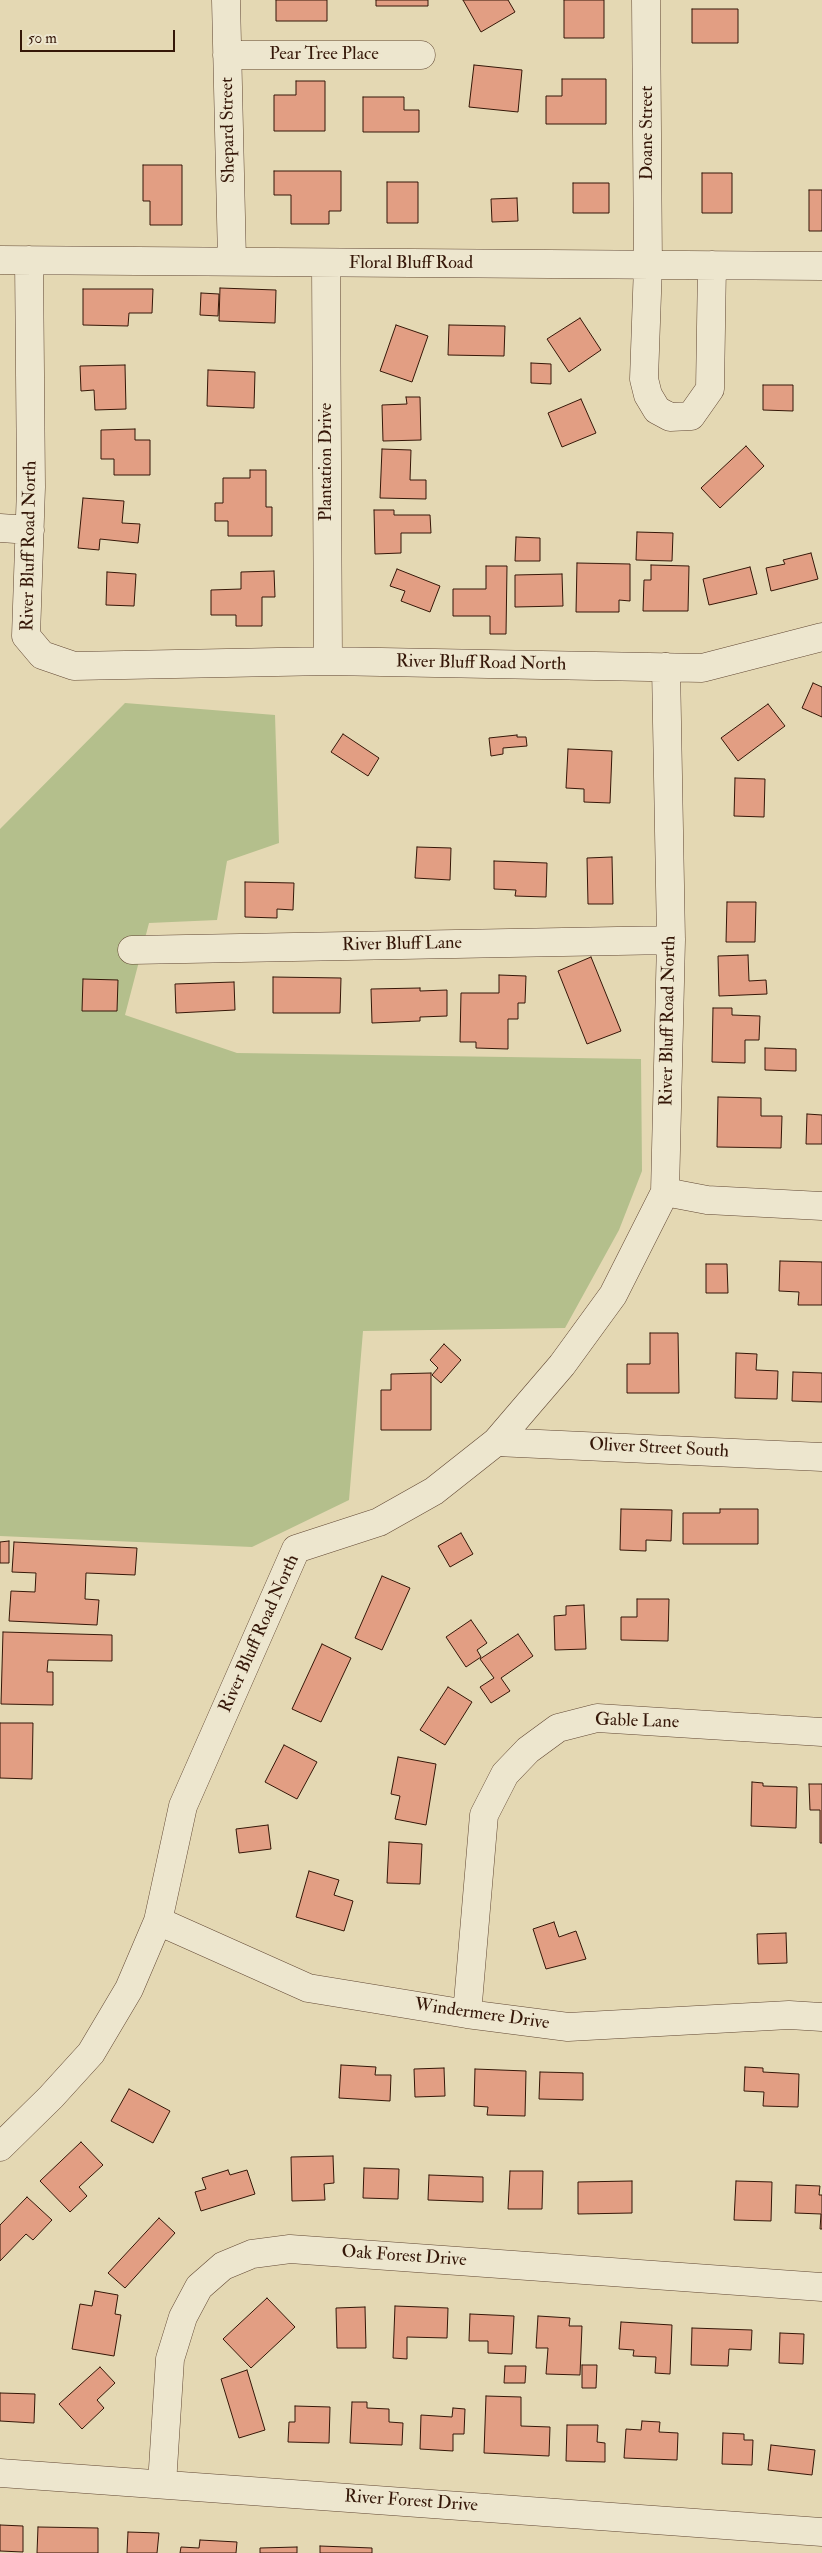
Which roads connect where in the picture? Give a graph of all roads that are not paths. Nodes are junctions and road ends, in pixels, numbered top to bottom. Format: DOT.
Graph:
graph roads {
  1 [pos="226,0"];
  2 [pos="646,0"];
  3 [pos="227,55"];
  4 [pos="421,55"];
  5 [pos="0,260"];
  6 [pos="29,260"];
  7 [pos="232,260"];
  8 [pos="326,263"];
  9 [pos="648,266"];
  10 [pos="712,266"];
  11 [pos="822,266"];
  12 [pos="0,528"];
  13 [pos="30,530"];
  14 [pos="822,637"];
  15 [pos="328,661"];
  16 [pos="666,667"];
  17 [pos="671,940"];
  18 [pos="132,950"];
  19 [pos="665,1192"];
  20 [pos="822,1206"];
  21 [pos="496,1442"];
  22 [pos="822,1457"];
  23 [pos="822,1732"];
  24 [pos="158,1921"];
  25 [pos="467,2014"];
  26 [pos="822,2017"];
  27 [pos="0,2147"];
  28 [pos="822,2287"];
  29 [pos="0,2473"];
  30 [pos="162,2484"];
  31 [pos="822,2532"];
  1 -- 3 [label="street, Shepard Street"];
  2 -- 9 [label="street, Doane Street"];
  3 -- 4 [label="street, Pear Tree Place"];
  3 -- 7 [label="street, Shepard Street"];
  5 -- 6 [label="street, Floral Bluff Road"];
  6 -- 7 [label="street, Floral Bluff Road"];
  6 -- 13 [label="street, River Bluff Road North"];
  7 -- 8 [label="street, Floral Bluff Road"];
  8 -- 9 [label="street, Floral Bluff Road"];
  8 -- 15 [label="street, Plantation Drive"];
  9 -- 10 [label="street, Floral Bluff Road"];
  9 -- 10 [label="street, Doane Street"];
  10 -- 11 [label="street, Floral Bluff Road"];
  12 -- 13 [label="street"];
  13 -- 15 [label="street, River Bluff Road North"];
  14 -- 16 [label="street"];
  15 -- 16 [label="street, River Bluff Road North"];
  16 -- 17 [label="street, River Bluff Road North"];
  17 -- 18 [label="street, River Bluff Lane"];
  17 -- 19 [label="street, River Bluff Road North"];
  19 -- 20 [label="street"];
  19 -- 21 [label="street, River Bluff Road North"];
  21 -- 22 [label="street, Oliver Street South"];
  21 -- 24 [label="street, River Bluff Road North"];
  23 -- 25 [label="street, Gable Lane"];
  24 -- 25 [label="street, Windermere Drive"];
  24 -- 27 [label="street, River Bluff Road North"];
  25 -- 26 [label="street, Windermere Drive"];
  28 -- 30 [label="street, Oak Forest Drive"];
  29 -- 30 [label="street, River Forest Drive"];
  30 -- 31 [label="street, River Forest Drive"];
}
